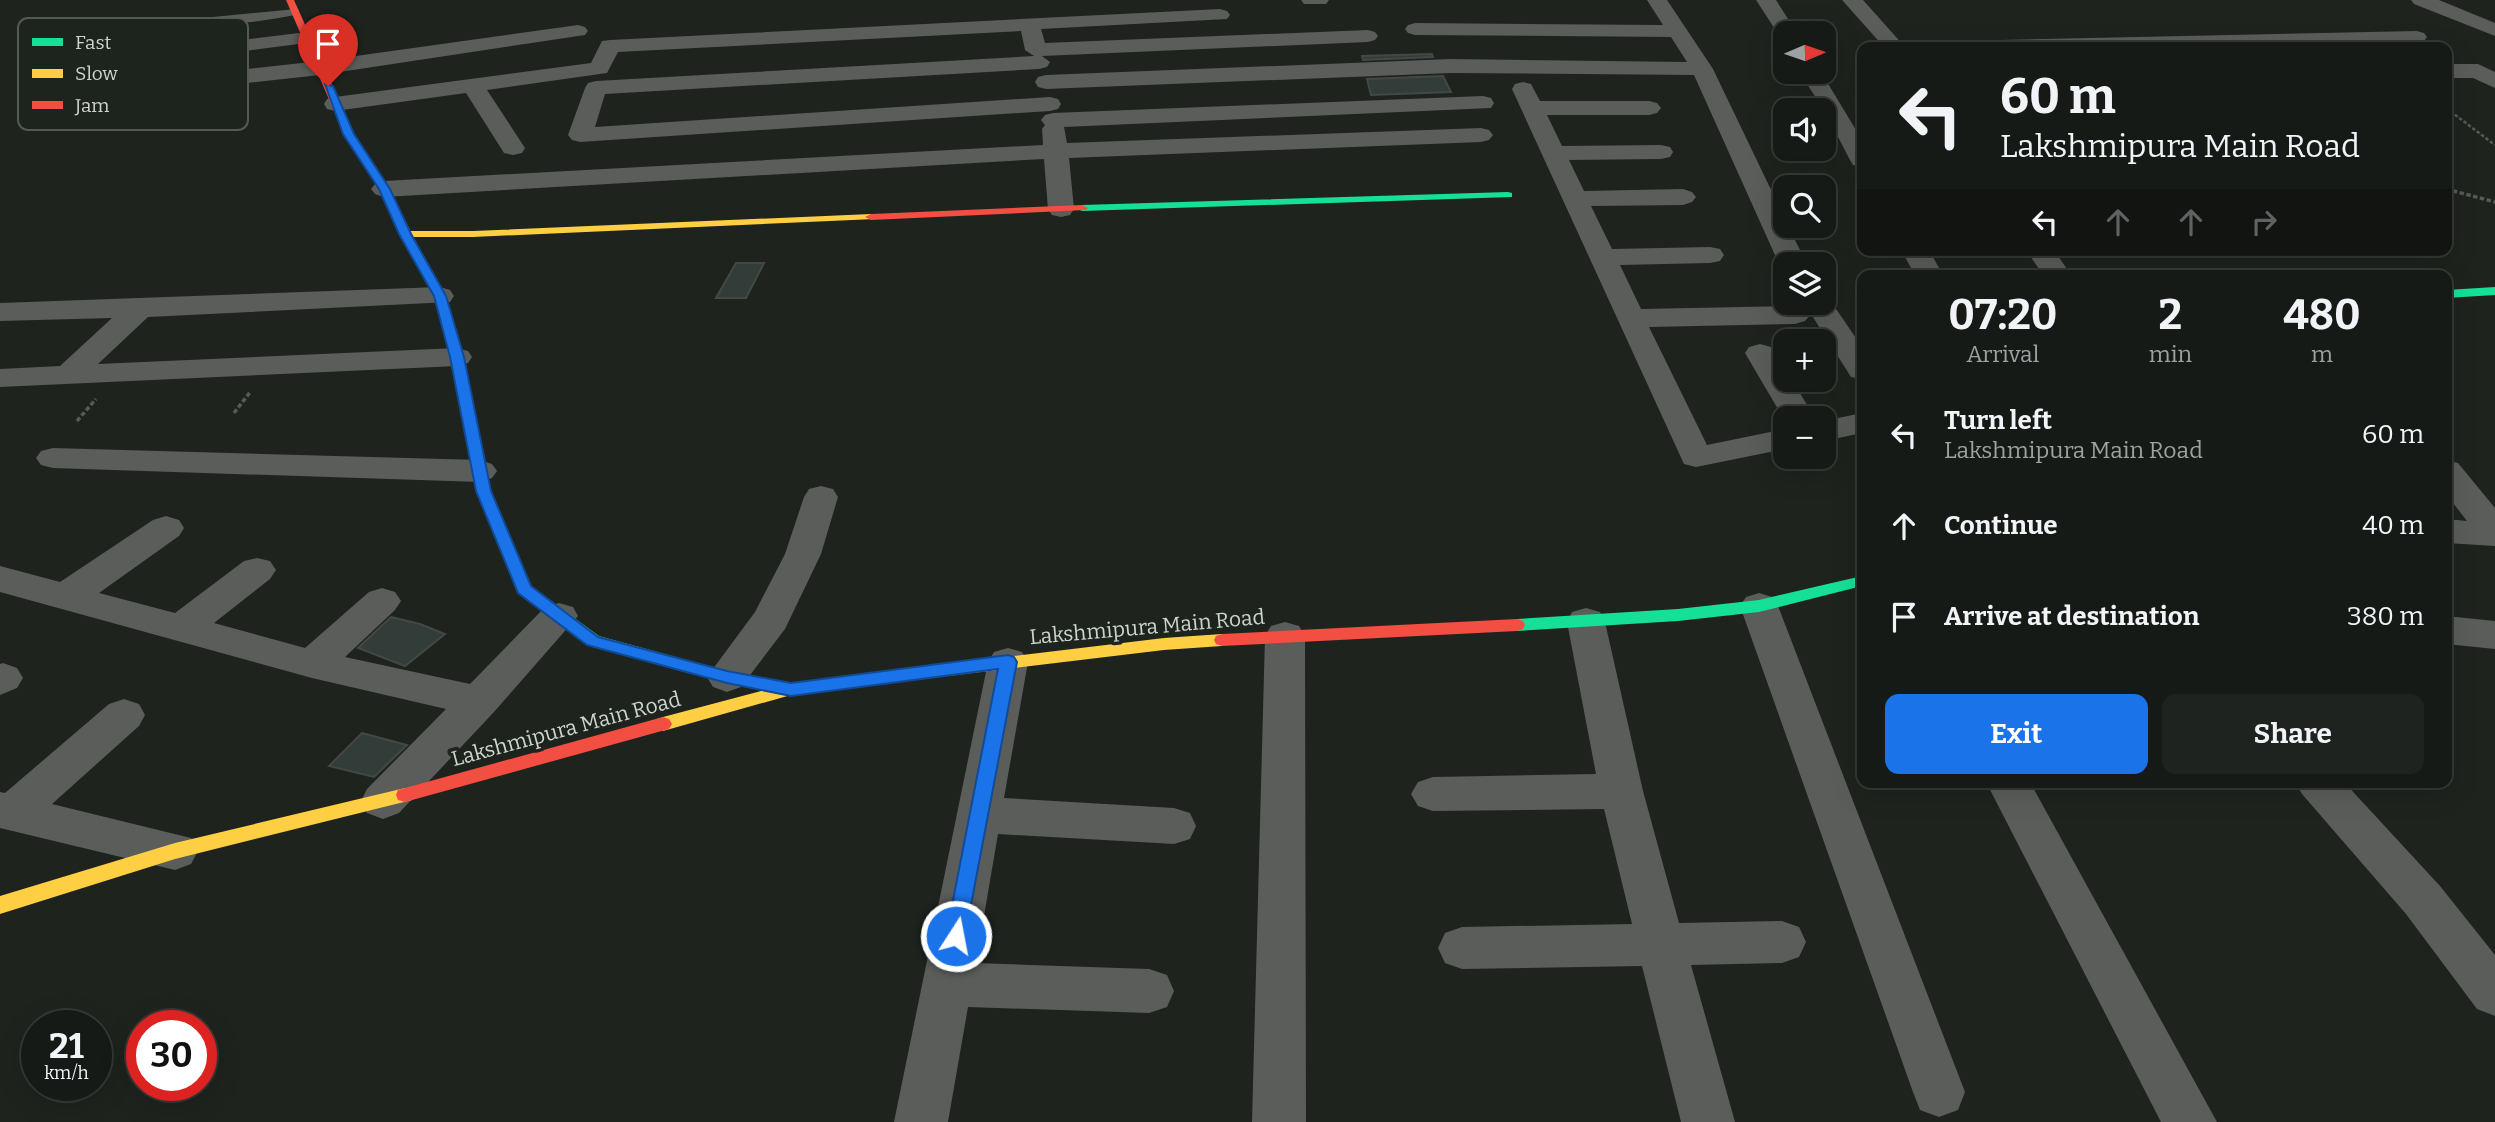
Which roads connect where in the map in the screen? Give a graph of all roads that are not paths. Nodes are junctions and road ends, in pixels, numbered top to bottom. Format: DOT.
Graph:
graph roads {
  1 [pos="1311,0"];
  2 [pos="1320,0"];
  3 [pos="1657,0"];
  4 [pos="1766,0"];
  5 [pos="1852,0"];
  6 [pos="2421,0"];
  7 [pos="293,6"];
  8 [pos="1219,7"];
  9 [pos="2495,12"];
  10 [pos="2456,14"];
  11 [pos="224,18"];
  12 [pos="1779,21"];
  13 [pos="1034,24"];
  14 [pos="1415,29"];
  15 [pos="2495,30"];
  16 [pos="578,31"];
  17 [pos="1677,31"];
  18 [pos="1368,36"];
  19 [pos="2417,37"];
  20 [pos="307,38"];
  21 [pos="1226,42"];
  22 [pos="1890,42"];
  23 [pos="2323,42"];
  24 [pos="248,45"];
  25 [pos="320,68"];
  26 [pos="1702,69"];
  27 [pos="2452,71"];
  28 [pos="1233,74"];
  29 [pos="248,76"];
  30 [pos="598,78"];
  31 [pos="2495,80"];
  32 [pos="1045,83"];
  33 [pos="1817,84"];
  34 [pos="472,85"];
  35 [pos="1483,103"];
  36 [pos="335,104"];
  37 [pos="1648,108"];
  38 [pos="1481,135"];
  39 [pos="513,148"];
  40 [pos="1058,151"];
  41 [pos="1661,152"];
  42 [pos="1857,152"];
  43 [pos="1553,153"];
  44 [pos="384,189"];
  45 [pos="1508,195"];
  46 [pos="1683,197"];
  47 [pos="1574,199"];
  48 [pos="1061,209"];
  49 [pos="405,234"];
  50 [pos="1787,252"];
  51 [pos="1710,255"];
  52 [pos="1602,257"];
  53 [pos="2495,291"];
  54 [pos="2452,294"];
  55 [pos="440,296"];
  56 [pos="140,309"];
  57 [pos="1773,311"];
  58 [pos="0,312"];
  59 [pos="1812,315"];
  60 [pos="1632,318"];
  61 [pos="1760,354"];
  62 [pos="457,357"];
  63 [pos="1857,364"];
  64 [pos="67,376"];
  65 [pos="0,378"];
  66 [pos="1792,406"];
  67 [pos="1857,424"];
  68 [pos="1836,428"];
  69 [pos="1773,441"];
  70 [pos="53,458"];
  71 [pos="480,471"];
  72 [pos="2452,478"];
  73 [pos="821,497"];
  74 [pos="166,528"];
  75 [pos="2452,531"];
  76 [pos="2495,533"];
  77 [pos="257,570"];
  78 [pos="0,579"];
  79 [pos="1857,582"];
  80 [pos="66,597"];
  81 [pos="382,601"];
  82 [pos="1759,606"];
  83 [pos="559,616"];
  84 [pos="1586,622"];
  85 [pos="182,628"];
  86 [pos="2452,631"];
  87 [pos="2495,635"];
  88 [pos="1285,636"];
  89 [pos="1008,662"];
  90 [pos="312,664"];
  91 [pos="727,677"];
  92 [pos="791,689"];
  93 [pos="480,701"];
  94 [pos="124,715"];
  95 [pos="2011,788"];
  96 [pos="2322,788"];
  97 [pos="1621,791"];
  98 [pos="1433,794"];
  99 [pos="383,801"];
  100 [pos="6,811"];
  101 [pos="979,815"];
  102 [pos="1174,827"];
  103 [pos="176,851"];
  104 [pos="0,905"];
  105 [pos="1782,942"];
  106 [pos="1661,946"];
  107 [pos="1462,948"];
  108 [pos="947,984"];
  109 [pos="1149,991"];
  110 [pos="2495,993"];
  111 [pos="1939,1092"];
  112 [pos="921,1122"];
  113 [pos="1279,1122"];
  114 [pos="1708,1122"];
  115 [pos="2190,1122"];
  1 -- 2 [label="street"];
  3 -- 17 [label="street"];
  4 -- 12 [label="street"];
  5 -- 22 [label="street"];
  6 -- 10 [label="street"];
  7 -- 11 [label="lane"];
  7 -- 20 [label="street"];
  8 -- 13 [label="street"];
  8 -- 21 [label="street"];
  9 -- 10 [label="street"];
  10 -- 15 [label="street"];
  13 -- 30 [label="street"];
  13 -- 32 [label="street"];
  14 -- 17 [label="street"];
  16 -- 25 [label="street"];
  17 -- 26 [label="street"];
  18 -- 21 [label="street"];
  19 -- 23 [label="street"];
  20 -- 24 [label="street"];
  20 -- 25 [label="street"];
  21 -- 28 [label="street"];
  21 -- 32 [label="street"];
  25 -- 29 [label="street"];
  25 -- 36 [label="street"];
  26 -- 28 [label="street"];
  26 -- 50 [label="street"];
  27 -- 31 [label="street"];
  28 -- 32 [label="street"];
  30 -- 32 [label="street"];
  30 -- 32 [label="street"];
  30 -- 34 [label="street"];
  32 -- 35 [label="street"];
  32 -- 40 [label="street"];
  33 -- 42 [label="street"];
  34 -- 36 [label="street"];
  34 -- 39 [label="street"];
  36 -- 44 [label="street"];
  37 -- 43 [label="street"];
  38 -- 40 [label="street"];
  40 -- 44 [label="street"];
  40 -- 48 [label="street"];
  41 -- 43 [label="street"];
  43 -- 47 [label="street"];
  44 -- 49 [label="street"];
  45 -- 48 [label="street"];
  46 -- 47 [label="street"];
  47 -- 52 [label="street"];
  48 -- 49 [label="street"];
  49 -- 55 [label="street"];
  51 -- 52 [label="street"];
  52 -- 60 [label="street"];
  53 -- 54 [label="street"];
  55 -- 56 [label="street"];
  55 -- 62 [label="street"];
  56 -- 58 [label="street"];
  56 -- 64 [label="street"];
  57 -- 60 [label="street"];
  59 -- 63 [label="street"];
  60 -- 69 [label="street"];
  61 -- 66 [label="street"];
  62 -- 64 [label="street"];
  62 -- 71 [label="street"];
  64 -- 65 [label="street"];
  67 -- 68 [label="street"];
  70 -- 71 [label="street"];
  71 -- 83 [label="street"];
  72 -- 76 [label="street"];
  73 -- 91 [label="street"];
  74 -- 80 [label="street"];
  75 -- 76 [label="street"];
  77 -- 85 [label="street"];
  78 -- 80 [label="street"];
  79 -- 82 [label="street, Lakshmipura Main Road"];
  80 -- 85 [label="street"];
  81 -- 90 [label="street"];
  82 -- 84 [label="street, Lakshmipura Main Road"];
  82 -- 111 [label="street"];
  83 -- 91 [label="street"];
  83 -- 93 [label="street"];
  84 -- 88 [label="street, Lakshmipura Main Road"];
  84 -- 97 [label="street"];
  85 -- 90 [label="street"];
  86 -- 87 [label="street"];
  88 -- 89 [label="street, Lakshmipura Main Road"];
  88 -- 113 [label="street"];
  89 -- 92 [label="street, Lakshmipura Main Road"];
  89 -- 101 [label="street"];
  90 -- 93 [label="street"];
  91 -- 92 [label="street"];
  92 -- 99 [label="street, Lakshmipura Main Road"];
  93 -- 99 [label="street"];
  94 -- 100 [label="street"];
  95 -- 115 [label="street"];
  96 -- 110 [label="street"];
  97 -- 98 [label="street"];
  97 -- 106 [label="street"];
  99 -- 103 [label="street, Lakshmipura Main Road"];
  100 -- 103 [label="street"];
  101 -- 102 [label="street"];
  101 -- 108 [label="street"];
  103 -- 104 [label="street, Lakshmipura Main Road"];
  105 -- 106 [label="street"];
  106 -- 107 [label="street"];
  106 -- 114 [label="street"];
  108 -- 109 [label="street"];
  108 -- 112 [label="street"];
}
